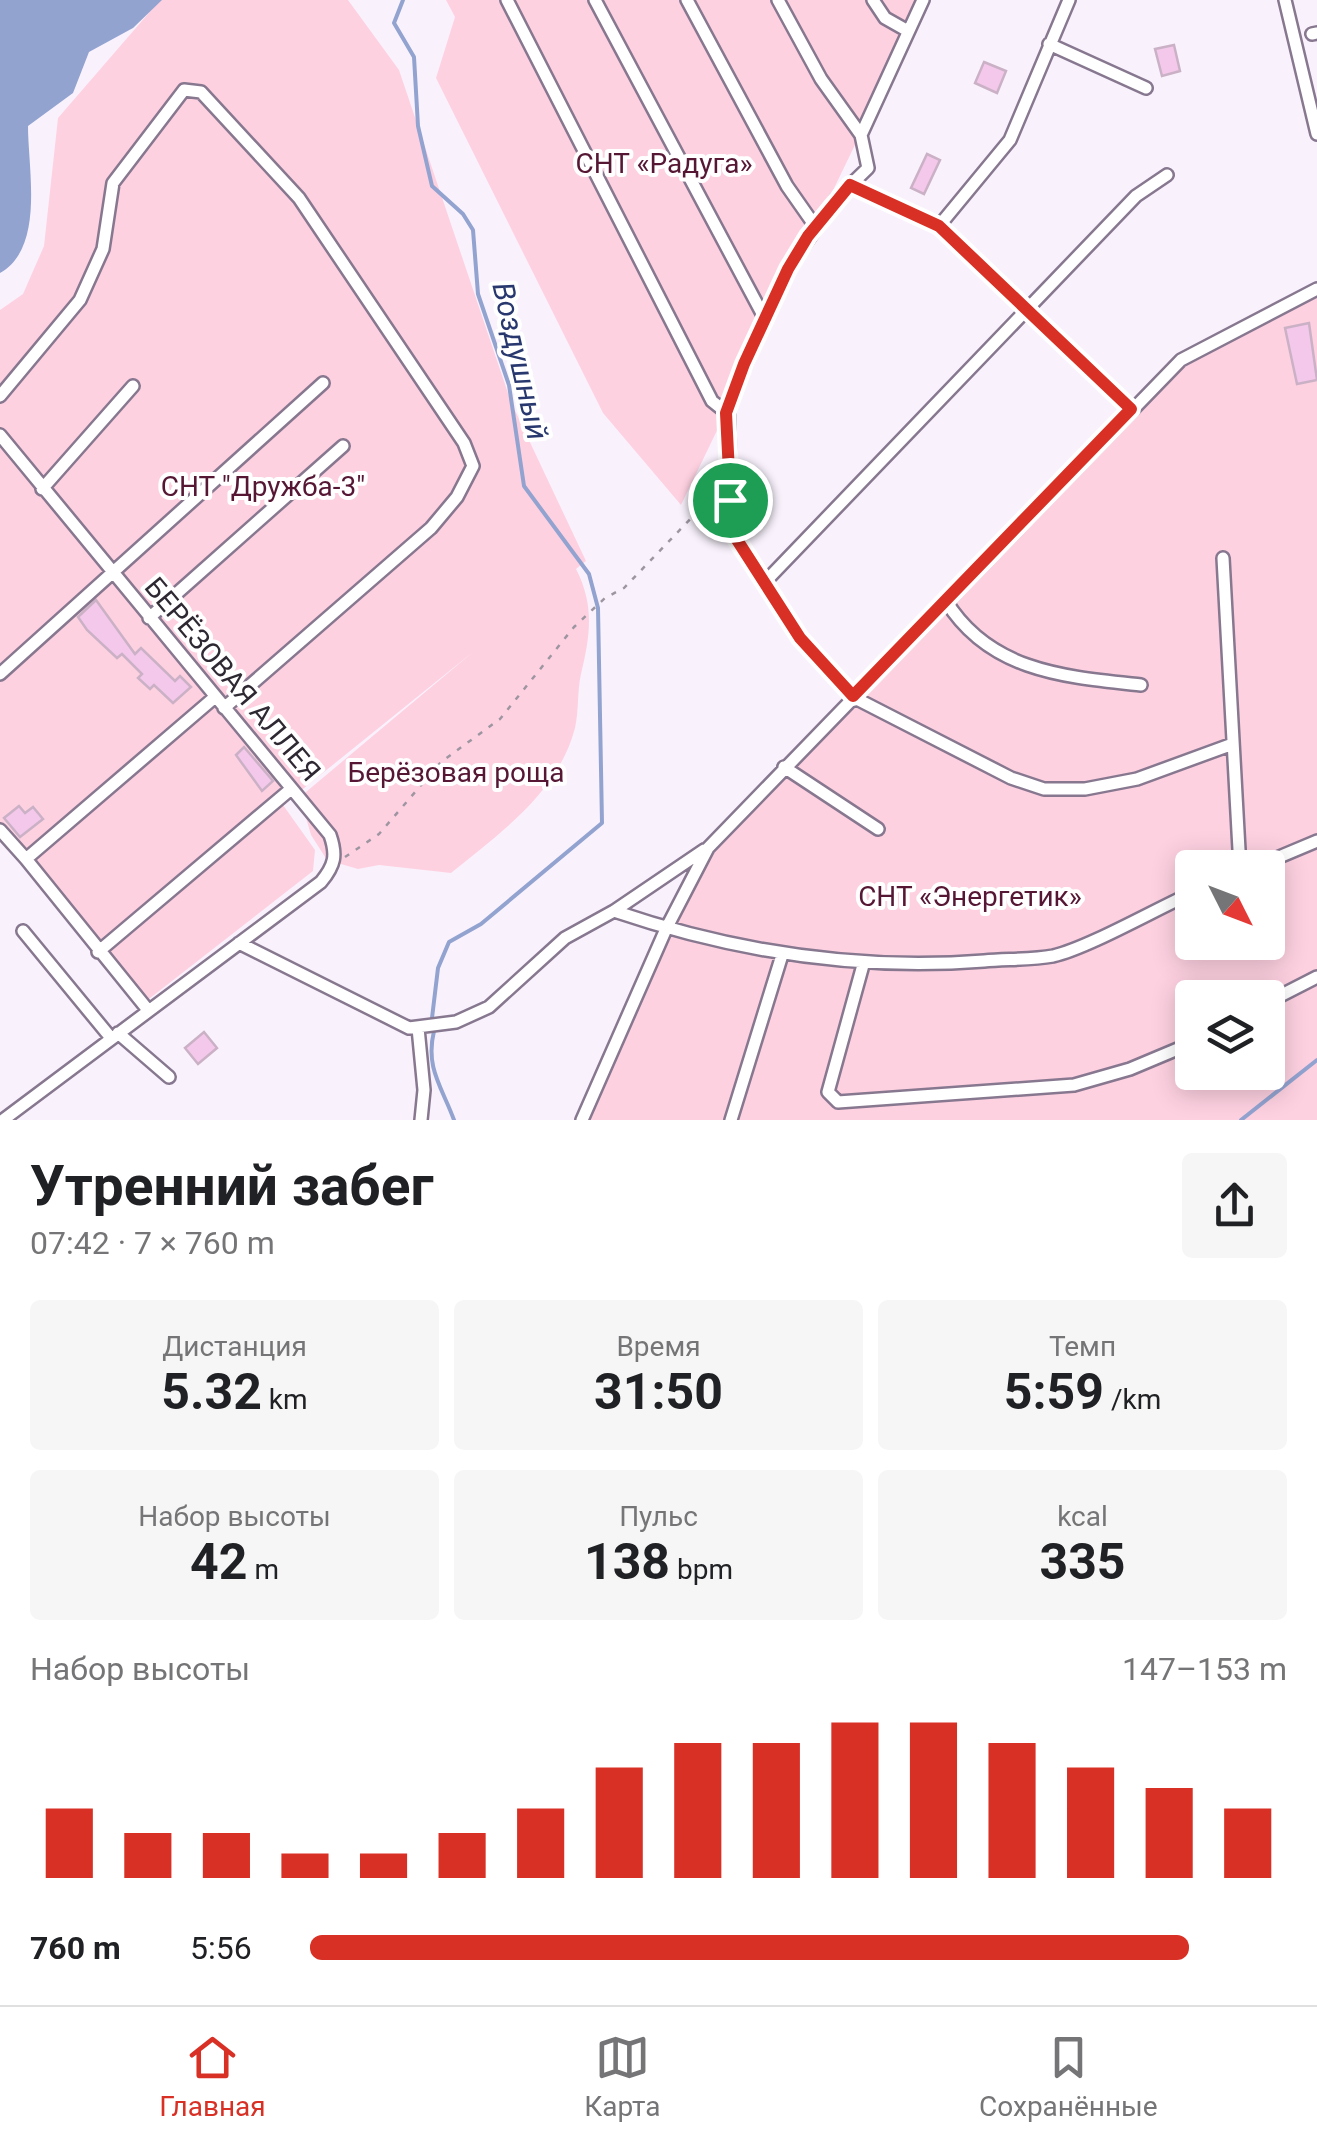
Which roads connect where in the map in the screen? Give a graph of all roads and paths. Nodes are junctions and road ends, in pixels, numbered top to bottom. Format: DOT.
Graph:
graph roads {
  1 [pos="595,0"];
  2 [pos="687,0"];
  3 [pos="778,0"];
  4 [pos="874,0"];
  5 [pos="924,0"];
  6 [pos="1069,0"];
  7 [pos="1285,0"];
  8 [pos="515,2"];
  9 [pos="908,31"];
  10 [pos="1049,44"];
  11 [pos="1146,88"];
  12 [pos="1317,134"];
  13 [pos="862,135"];
  14 [pos="1167,175"];
  15 [pos="850,185"];
  16 [pos="815,226"];
  17 [pos="939,226"];
  18 [pos="1317,289"];
  19 [pos="1026,308"];
  20 [pos="765,319"];
  21 [pos="323,383"];
  22 [pos="133,386"];
  23 [pos="0,396"];
  24 [pos="1131,409"];
  25 [pos="726,413"];
  26 [pos="0,436"];
  27 [pos="343,446"];
  28 [pos="42,489"];
  29 [pos="730,500"];
  30 [pos="1224,558"];
  31 [pos="111,572"];
  32 [pos="764,583"];
  33 [pos="946,601"];
  34 [pos="150,618"];
  35 [pos="0,674"];
  36 [pos="1141,685"];
  37 [pos="853,696"];
  38 [pos="215,697"];
  39 [pos="224,708"];
  40 [pos="1230,744"];
  41 [pos="784,767"];
  42 [pos="292,788"];
  43 [pos="878,829"];
  44 [pos="0,830"];
  45 [pos="1317,841"];
  46 [pos="708,848"];
  47 [pos="1239,850"];
  48 [pos="1285,854"];
  49 [pos="26,859"];
  50 [pos="332,869"];
  51 [pos="1175,901"];
  52 [pos="614,911"];
  53 [pos="666,928"];
  54 [pos="23,931"];
  55 [pos="239,943"];
  56 [pos="98,952"];
  57 [pos="782,956"];
  58 [pos="863,965"];
  59 [pos="1317,977"];
  60 [pos="1285,993"];
  61 [pos="148,1010"];
  62 [pos="418,1028"];
  63 [pos="114,1036"];
  64 [pos="1175,1050"];
  65 [pos="170,1077"];
  66 [pos="3,1120"];
  67 [pos="421,1120"];
  68 [pos="582,1120"];
  69 [pos="731,1120"];
  1 -- 20 [label="street"];
  2 -- 16 [label="street"];
  3 -- 13 [label="street"];
  4 -- 9 [label="street"];
  5 -- 9 [label="street"];
  6 -- 10 [label="street"];
  7 -- 12 [label="street"];
  8 -- 25 [label="street"];
  9 -- 13 [label="street"];
  10 -- 11 [label="street"];
  10 -- 17 [label="street"];
  13 -- 15 [label="street"];
  14 -- 19 [label="street"];
  15 -- 16 [label="street"];
  15 -- 17 [label="street"];
  16 -- 20 [label="street"];
  17 -- 19 [label="street"];
  18 -- 24 [label="street"];
  19 -- 24 [label="street"];
  19 -- 32 [label="street"];
  20 -- 25 [label="street"];
  21 -- 31 [label="street"];
  22 -- 28 [label="street"];
  23 -- 39 [label="street"];
  24 -- 33 [label="street"];
  25 -- 29 [label="street"];
  26 -- 28 [label="street, БЕРЁЗОВАЯ АЛЛЕЯ"];
  27 -- 34 [label="street"];
  28 -- 31 [label="street, БЕРЁЗОВАЯ АЛЛЕЯ"];
  29 -- 32 [label="street"];
  29 -- 50 [label="path"];
  30 -- 40 [label="street"];
  31 -- 34 [label="street, БЕРЁЗОВАЯ АЛЛЕЯ"];
  31 -- 35 [label="street"];
  32 -- 37 [label="street"];
  33 -- 36 [label="street"];
  33 -- 37 [label="street"];
  34 -- 38 [label="street, БЕРЁЗОВАЯ АЛЛЕЯ"];
  37 -- 40 [label="street"];
  37 -- 41 [label="street"];
  38 -- 39 [label="street, БЕРЁЗОВАЯ АЛЛЕЯ"];
  38 -- 49 [label="street"];
  39 -- 42 [label="street, БЕРЁЗОВАЯ АЛЛЕЯ"];
  40 -- 47 [label="street"];
  41 -- 43 [label="street"];
  41 -- 46 [label="street"];
  42 -- 50 [label="street, БЕРЁЗОВАЯ АЛЛЕЯ"];
  42 -- 56 [label="street"];
  44 -- 49 [label="street"];
  45 -- 48 [label="street"];
  46 -- 52 [label="street"];
  46 -- 53 [label="street"];
  49 -- 56 [label="street"];
  50 -- 55 [label="street"];
  51 -- 58 [label="street"];
  52 -- 53 [label="street"];
  52 -- 62 [label="street"];
  53 -- 57 [label="street"];
  53 -- 68 [label="street"];
  54 -- 63 [label="street"];
  55 -- 61 [label="street"];
  55 -- 62 [label="street"];
  56 -- 61 [label="street"];
  57 -- 58 [label="street"];
  57 -- 69 [label="street"];
  58 -- 64 [label="street"];
  59 -- 60 [label="street"];
  61 -- 63 [label="street"];
  62 -- 67 [label="street"];
  63 -- 65 [label="street"];
  63 -- 66 [label="street"];
}
